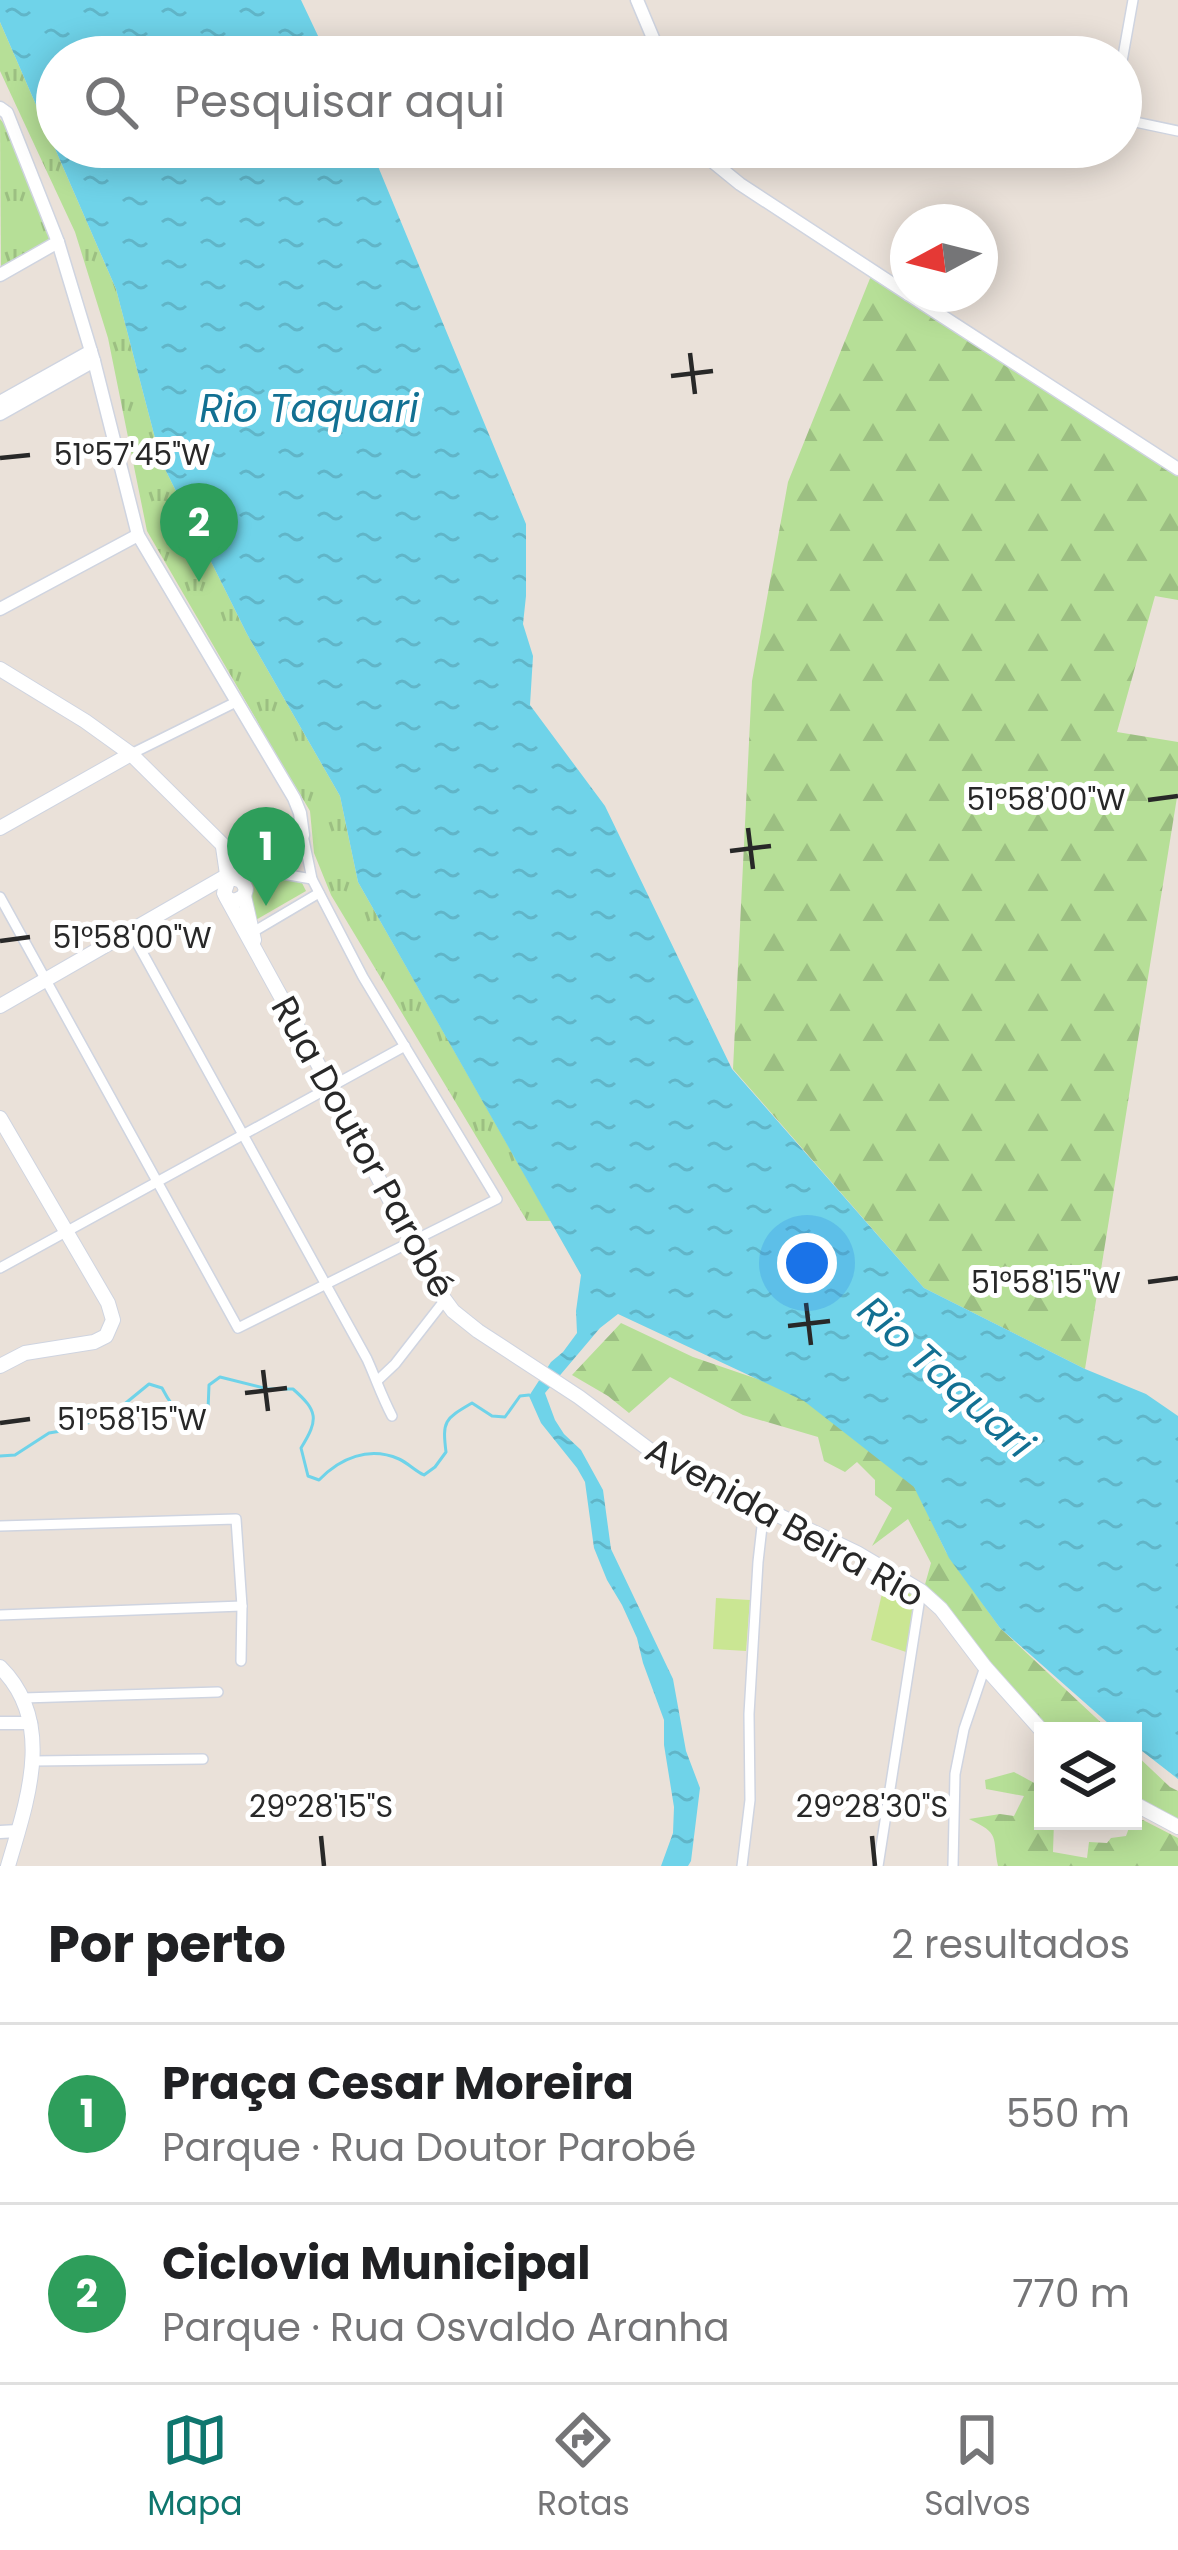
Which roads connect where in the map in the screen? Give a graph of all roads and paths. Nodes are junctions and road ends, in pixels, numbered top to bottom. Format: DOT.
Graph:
graph roads {
  1 [pos="637,0"];
  2 [pos="1133,0"];
  3 [pos="652,36"];
  4 [pos="1127,36"];
  5 [pos="0,99"];
  6 [pos="4,111"];
  7 [pos="1142,123"];
  8 [pos="1178,130"];
  9 [pos="720,168"];
  10 [pos="58,242"];
  11 [pos="0,275"];
  12 [pos="890,282"];
  13 [pos="936,312"];
  14 [pos="93,356"];
  15 [pos="44,384"];
  16 [pos="0,402"];
  17 [pos="0,414"];
  18 [pos="1178,469"];
  19 [pos="138,535"];
  20 [pos="0,609"];
  21 [pos="0,669"];
  22 [pos="236,702"];
  23 [pos="130,754"];
  24 [pos="0,828"];
  25 [pos="303,835"];
  26 [pos="312,879"];
  27 [pos="234,884"];
  28 [pos="319,893"];
  29 [pos="0,897"];
  30 [pos="131,932"];
  31 [pos="253,932"];
  32 [pos="258,956"];
  33 [pos="47,981"];
  34 [pos="0,1006"];
  35 [pos="405,1046"];
  36 [pos="330,1086"];
  37 [pos="0,1118"];
  38 [pos="242,1134"];
  39 [pos="157,1182"];
  40 [pos="67,1232"];
  41 [pos="410,1240"];
  42 [pos="0,1268"];
  43 [pos="325,1285"];
  44 [pos="444,1301"];
  45 [pos="0,1366"];
  46 [pos="377,1381"];
  47 [pos="557,1384"];
  48 [pos="392,1416"];
  49 [pos="764,1509"];
  50 [pos="0,1526"];
  51 [pos="921,1591"];
  52 [pos="242,1606"];
  53 [pos="0,1616"];
  54 [pos="242,1660"];
  55 [pos="0,1667"];
  56 [pos="985,1667"];
  57 [pos="218,1692"];
  58 [pos="23,1698"];
  59 [pos="1034,1722"];
  60 [pos="31,1723"];
  61 [pos="0,1724"];
  62 [pos="203,1760"];
  63 [pos="33,1761"];
  64 [pos="1142,1807"];
  65 [pos="1178,1827"];
  66 [pos="18,1831"];
  67 [pos="0,1832"];
  68 [pos="8,1866"];
  69 [pos="742,1866"];
  70 [pos="878,1866"];
  71 [pos="952,1866"];
  1 -- 3 [label="street"];
  2 -- 4 [label="street"];
  5 -- 6 [label="street"];
  6 -- 10 [label="street"];
  7 -- 8 [label="street"];
  9 -- 12 [label="street"];
  10 -- 11 [label="street"];
  10 -- 14 [label="street"];
  13 -- 18 [label="street"];
  14 -- 15 [label="street"];
  14 -- 19 [label="street"];
  15 -- 16 [label="street"];
  15 -- 17 [label="street"];
  19 -- 20 [label="street"];
  19 -- 22 [label="street"];
  21 -- 23 [label="main road"];
  22 -- 23 [label="street"];
  22 -- 25 [label="street"];
  23 -- 24 [label="main road"];
  23 -- 27 [label="main road"];
  25 -- 26 [label="street"];
  25 -- 27 [label="street"];
  26 -- 27 [label="street"];
  26 -- 28 [label="street"];
  27 -- 30 [label="main road"];
  27 -- 31 [label="main road, Rua Doutor Parobé"];
  27 -- 32 [label="main road, Rua Doutor Parobé"];
  28 -- 31 [label="street"];
  28 -- 35 [label="street"];
  29 -- 33 [label="street"];
  30 -- 33 [label="main road"];
  30 -- 38 [label="street"];
  31 -- 32 [label="main road, Rua Doutor Parobé"];
  32 -- 36 [label="main road, Rua Doutor Parobé"];
  33 -- 34 [label="main road"];
  33 -- 39 [label="street"];
  35 -- 36 [label="street"];
  35 -- 41 [label="street"];
  36 -- 38 [label="street"];
  36 -- 41 [label="main road, Rua Doutor Parobé"];
  37 -- 40 [label="main road"];
  38 -- 39 [label="street"];
  38 -- 43 [label="street"];
  39 -- 40 [label="street"];
  39 -- 43 [label="street"];
  40 -- 42 [label="street"];
  40 -- 45 [label="main road"];
  41 -- 43 [label="street"];
  41 -- 44 [label="main road, Rua Doutor Parobé"];
  43 -- 46 [label="street"];
  44 -- 46 [label="street"];
  44 -- 47 [label="main road, Rua Doutor Parobé"];
  46 -- 48 [label="street"];
  47 -- 49 [label="main road, Avenida Beira Rio"];
  49 -- 51 [label="main road, Avenida Beira Rio"];
  49 -- 69 [label="street"];
  50 -- 52 [label="street"];
  51 -- 56 [label="main road, Avenida Beira Rio"];
  51 -- 70 [label="street"];
  52 -- 53 [label="street"];
  52 -- 54 [label="street"];
  55 -- 58 [label="main road"];
  56 -- 59 [label="main road, Avenida Beira Rio"];
  56 -- 71 [label="street"];
  57 -- 58 [label="street"];
  58 -- 60 [label="main road"];
  60 -- 61 [label="street"];
  60 -- 63 [label="main road"];
  62 -- 63 [label="street"];
  63 -- 66 [label="main road"];
  64 -- 65 [label="main road"];
  66 -- 67 [label="street"];
  66 -- 68 [label="main road"];
}
